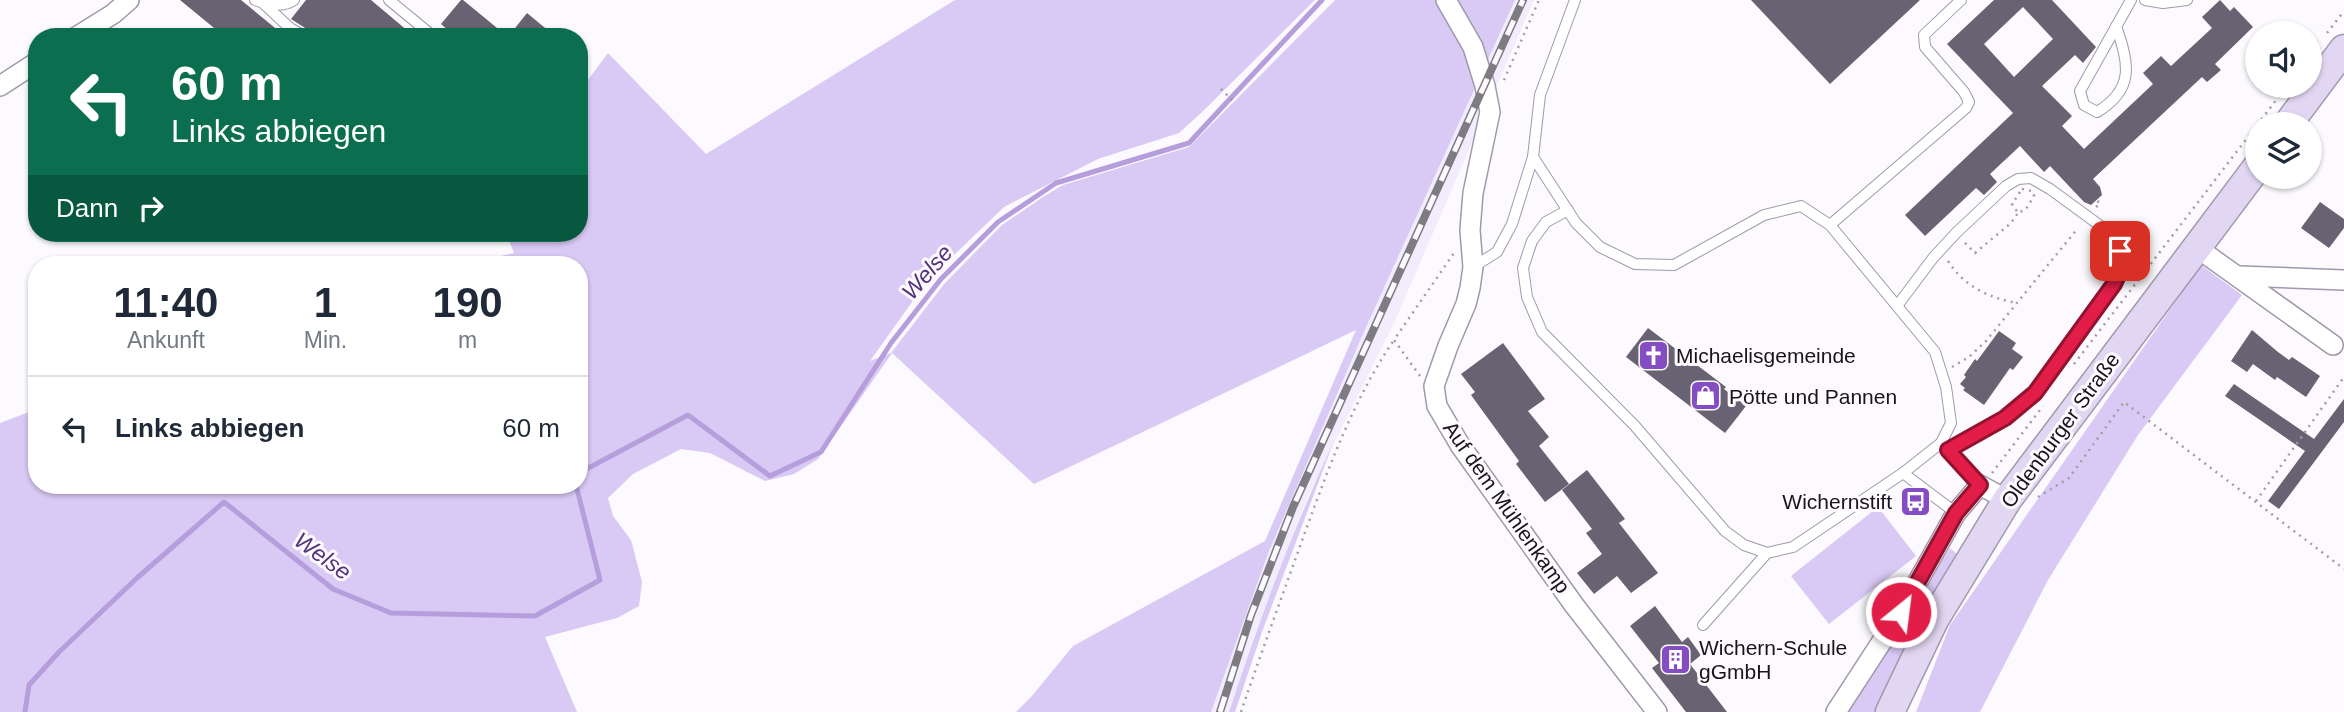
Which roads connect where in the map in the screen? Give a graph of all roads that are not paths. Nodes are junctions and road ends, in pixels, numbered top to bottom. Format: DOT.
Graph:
graph roads {
  1 [pos="129,0"];
  2 [pos="294,0"];
  3 [pos="389,0"];
  4 [pos="1446,0"];
  5 [pos="1574,0"];
  6 [pos="1961,0"];
  7 [pos="2131,0"];
  8 [pos="2145,0"];
  9 [pos="2187,0"];
  10 [pos="259,2"];
  11 [pos="2116,26"];
  12 [pos="89,28"];
  13 [pos="290,28"];
  14 [pos="423,28"];
  15 [pos="2344,49"];
  16 [pos="28,68"];
  17 [pos="0,86"];
  18 [pos="2297,112"];
  19 [pos="1533,157"];
  20 [pos="2245,183"];
  21 [pos="1568,210"];
  22 [pos="1830,225"];
  23 [pos="2196,247"];
  24 [pos="1473,267"];
  25 [pos="2239,276"];
  26 [pos="2344,280"];
  27 [pos="1897,306"];
  28 [pos="2339,349"];
  29 [pos="1945,447"];
  30 [pos="1903,473"];
  31 [pos="1980,485"];
  32 [pos="2007,500"];
  33 [pos="1956,513"];
  34 [pos="1767,553"];
  35 [pos="1703,625"];
  36 [pos="1657,712"];
  37 [pos="1836,712"];
  38 [pos="1890,712"];
  1 -- 12 [label="street"];
  2 -- 10 [label="lane"];
  3 -- 14 [label="lane"];
  4 -- 24 [label="street, Auf dem Mühlenkamp"];
  5 -- 19 [label="lane"];
  6 -- 22 [label="lane"];
  7 -- 11 [label="lane"];
  8 -- 9 [label="lane"];
  10 -- 13 [label="lane"];
  11 -- 11 [label="lane"];
  15 -- 18 [label="main road"];
  16 -- 17 [label="street"];
  19 -- 21 [label="lane"];
  19 -- 24 [label="lane"];
  20 -- 23 [label="main road, Oldenburger Straße"];
  21 -- 22 [label="lane"];
  21 -- 34 [label="lane"];
  22 -- 27 [label="lane"];
  23 -- 25 [label="street"];
  23 -- 32 [label="main road, Oldenburger Straße"];
  24 -- 36 [label="street, Auf dem Mühlenkamp"];
  25 -- 26 [label="street"];
  25 -- 28 [label="street"];
  27 -- 29 [label="lane"];
  27 -- 29 [label="lane"];
  29 -- 30 [label="lane"];
  29 -- 31 [label="lane"];
  30 -- 33 [label="lane"];
  30 -- 34 [label="lane"];
  31 -- 32 [label="street"];
  31 -- 33 [label="street"];
  32 -- 38 [label="main road, Oldenburger Straße"];
  33 -- 37 [label="street"];
  34 -- 35 [label="lane"];
}
